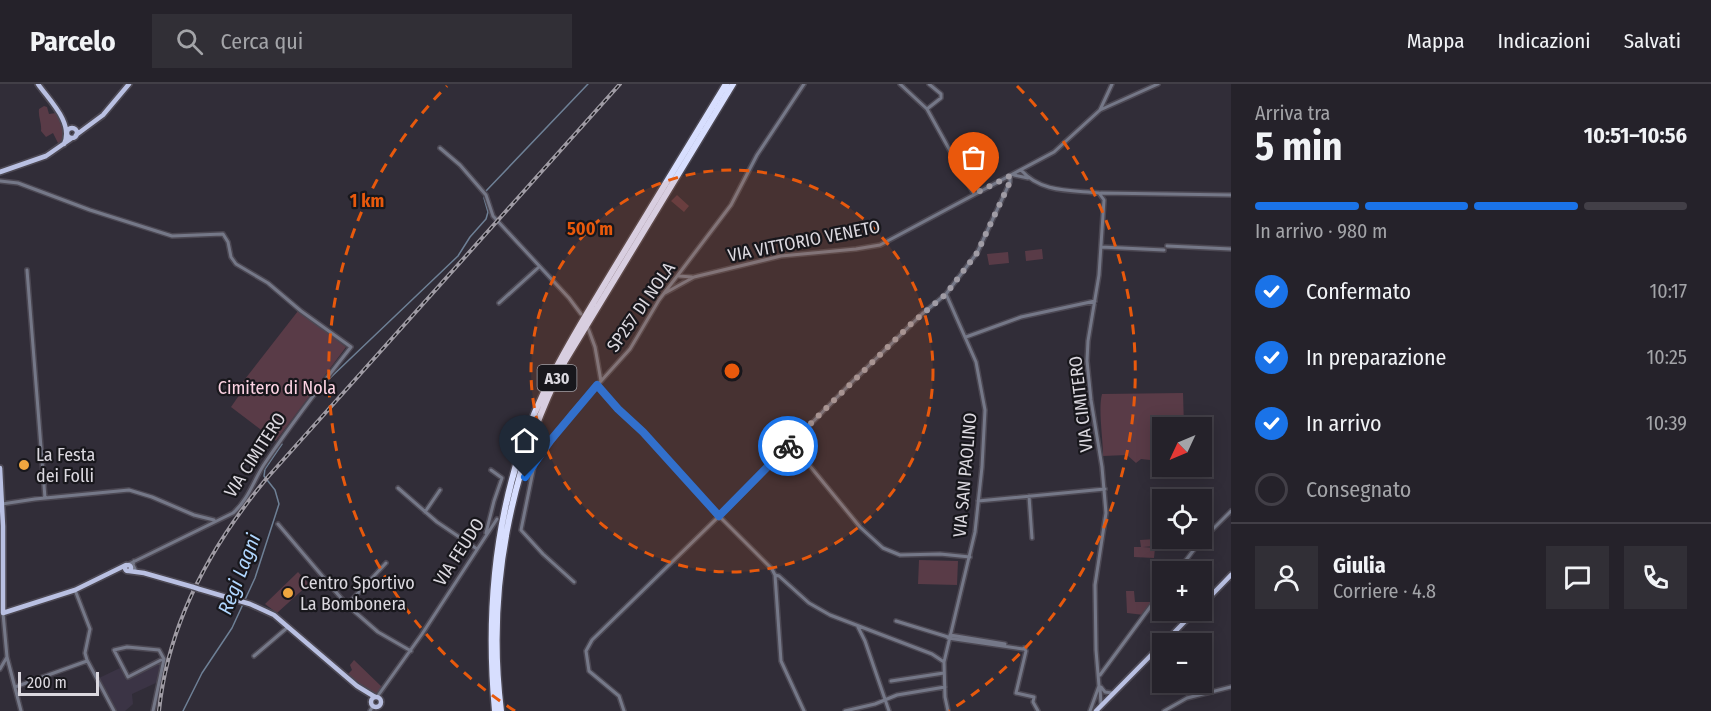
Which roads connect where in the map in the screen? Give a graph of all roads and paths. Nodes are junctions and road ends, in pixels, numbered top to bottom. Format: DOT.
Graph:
graph roads {
  1 [pos="38,84"];
  2 [pos="129,84"];
  3 [pos="726,84"];
  4 [pos="733,84"];
  5 [pos="804,84"];
  6 [pos="900,84"];
  7 [pos="929,84"];
  8 [pos="1112,84"];
  9 [pos="1158,84"];
  10 [pos="927,108"];
  11 [pos="1100,110"];
  12 [pos="63,119"];
  13 [pos="74,128"];
  14 [pos="86,128"];
  15 [pos="67,133"];
  16 [pos="74,137"];
  17 [pos="63,146"];
  18 [pos="440,148"];
  19 [pos="1032,165"];
  20 [pos="1021,170"];
  21 [pos="0,172"];
  22 [pos="1011,175"];
  23 [pos="1030,178"];
  24 [pos="0,181"];
  25 [pos="1099,193"];
  26 [pos="974,194"];
  27 [pos="1231,195"];
  28 [pos="1167,246"];
  29 [pos="1101,247"];
  30 [pos="1231,249"];
  31 [pos="1164,250"];
  32 [pos="539,267"];
  33 [pos="684,269"];
  34 [pos="27,270"];
  35 [pos="679,276"];
  36 [pos="688,277"];
  37 [pos="694,277"];
  38 [pos="665,292"];
  39 [pos="946,294"];
  40 [pos="1095,302"];
  41 [pos="500,303"];
  42 [pos="581,314"];
  43 [pos="588,328"];
  44 [pos="966,337"];
  45 [pos="601,381"];
  46 [pos="597,385"];
  47 [pos="791,443"];
  48 [pos="534,464"];
  49 [pos="0,468"];
  50 [pos="491,470"];
  51 [pos="525,477"];
  52 [pos="398,488"];
  53 [pos="1105,489"];
  54 [pos="440,490"];
  55 [pos="1029,496"];
  56 [pos="45,498"];
  57 [pos="978,501"];
  58 [pos="1,504"];
  59 [pos="1231,511"];
  60 [pos="426,512"];
  61 [pos="719,516"];
  62 [pos="497,519"];
  63 [pos="214,521"];
  64 [pos="278,524"];
  65 [pos="2,526"];
  66 [pos="486,535"];
  67 [pos="1032,538"];
  68 [pos="1,546"];
  69 [pos="477,549"];
  70 [pos="970,557"];
  71 [pos="135,560"];
  72 [pos="1185,561"];
  73 [pos="386,563"];
  74 [pos="129,568"];
  75 [pos="775,574"];
  76 [pos="1231,575"];
  77 [pos="574,582"];
  78 [pos="1,584"];
  79 [pos="75,590"];
  80 [pos="1212,595"];
  81 [pos="1,599"];
  82 [pos="347,605"];
  83 [pos="1152,605"];
  84 [pos="3,613"];
  85 [pos="896,621"];
  86 [pos="1185,621"];
  87 [pos="288,627"];
  88 [pos="858,627"];
  89 [pos="1174,633"];
  90 [pos="948,636"];
  91 [pos="411,651"];
  92 [pos="1152,655"];
  93 [pos="254,656"];
  94 [pos="7,657"];
  95 [pos="87,660"];
  96 [pos="160,660"];
  97 [pos="944,662"];
  98 [pos="0,669"];
  99 [pos="944,673"];
  100 [pos="1100,675"];
  101 [pos="891,681"];
  102 [pos="357,686"];
  103 [pos="1099,686"];
  104 [pos="15,687"];
  105 [pos="945,687"];
  106 [pos="1231,687"];
  107 [pos="1113,693"];
  108 [pos="1097,695"];
  109 [pos="378,699"];
  110 [pos="885,699"];
  111 [pos="1100,706"];
  112 [pos="372,707"];
  113 [pos="1166,710"];
  114 [pos="21,711"];
  115 [pos="114,711"];
  116 [pos="153,711"];
  117 [pos="383,711"];
  118 [pos="495,711"];
  119 [pos="501,711"];
  120 [pos="624,711"];
  121 [pos="804,711"];
  122 [pos="845,711"];
  123 [pos="889,711"];
  124 [pos="948,711"];
  125 [pos="1038,711"];
  126 [pos="1090,711"];
  127 [pos="1096,711"];
  1 -- 12 [label="main road"];
  2 -- 14 [label="main road"];
  3 -- 118 [label="highway, A30"];
  4 -- 119 [label="highway, A30"];
  5 -- 33 [label="street, SP257 DI NOLA"];
  6 -- 10 [label="street"];
  7 -- 10 [label="street"];
  8 -- 11 [label="street"];
  9 -- 11 [label="street, VIA VITTORIO VENETO"];
  10 -- 26 [label="street"];
  11 -- 19 [label="street, VIA VITTORIO VENETO"];
  12 -- 13 [label="main road"];
  12 -- 15 [label="main road"];
  13 -- 14 [label="main road"];
  13 -- 15 [label="main road"];
  13 -- 16 [label="main road"];
  14 -- 16 [label="main road"];
  15 -- 16 [label="main road"];
  15 -- 17 [label="main road"];
  16 -- 17 [label="main road"];
  17 -- 21 [label="main road"];
  18 -- 32 [label="street"];
  19 -- 20 [label="street, VIA VITTORIO VENETO"];
  19 -- 23 [label="street"];
  20 -- 22 [label="street, VIA VITTORIO VENETO"];
  20 -- 23 [label="street"];
  22 -- 23 [label="street"];
  22 -- 26 [label="street, VIA VITTORIO VENETO"];
  22 -- 39 [label="street"];
  23 -- 25 [label="street"];
  24 -- 63 [label="street, VIA CIMITERO"];
  25 -- 27 [label="street"];
  25 -- 29 [label="street, VIA CIMITERO"];
  26 -- 37 [label="street, VIA VITTORIO VENETO"];
  28 -- 30 [label="street"];
  29 -- 31 [label="street"];
  29 -- 40 [label="street, VIA CIMITERO"];
  32 -- 41 [label="street"];
  32 -- 42 [label="street"];
  33 -- 35 [label="street, SP257 DI NOLA"];
  33 -- 36 [label="street"];
  34 -- 56 [label="street"];
  35 -- 36 [label="street"];
  35 -- 38 [label="street, SP257 DI NOLA"];
  36 -- 37 [label="street"];
  37 -- 38 [label="street, VIA VITTORIO VENETO"];
  38 -- 45 [label="street, SP257 DI NOLA"];
  39 -- 44 [label="street, VIA SAN PAOLINO"];
  39 -- 47 [label="street"];
  40 -- 44 [label="street"];
  40 -- 53 [label="street, VIA CIMITERO"];
  43 -- 45 [label="street"];
  44 -- 57 [label="street, VIA SAN PAOLINO"];
  45 -- 46 [label="street, SP257 DI NOLA"];
  46 -- 48 [label="street, SP257 DI NOLA"];
  46 -- 61 [label="street"];
  47 -- 61 [label="street"];
  47 -- 70 [label="street"];
  48 -- 51 [label="street, SP257 DI NOLA"];
  48 -- 77 [label="street"];
  49 -- 58 [label="main road"];
  50 -- 66 [label="street"];
  52 -- 60 [label="street"];
  53 -- 55 [label="street"];
  53 -- 100 [label="street, VIA CIMITERO"];
  54 -- 60 [label="street"];
  55 -- 57 [label="street"];
  55 -- 67 [label="street"];
  56 -- 58 [label="street"];
  56 -- 63 [label="street"];
  57 -- 70 [label="street, VIA SAN PAOLINO"];
  58 -- 65 [label="main road"];
  59 -- 72 [label="street"];
  60 -- 69 [label="street"];
  61 -- 75 [label="street"];
  61 -- 120 [label="street"];
  62 -- 66 [label="street, VIA FEUDO"];
  63 -- 71 [label="street, VIA CIMITERO"];
  64 -- 82 [label="street"];
  65 -- 68 [label="main road"];
  66 -- 69 [label="street, VIA FEUDO"];
  68 -- 78 [label="main road"];
  69 -- 91 [label="street, VIA FEUDO"];
  70 -- 90 [label="street, VIA SAN PAOLINO"];
  71 -- 74 [label="street, VIA CIMITERO"];
  71 -- 74 [label="street"];
  73 -- 82 [label="street"];
  74 -- 79 [label="main road"];
  74 -- 87 [label="main road"];
  75 -- 88 [label="street"];
  75 -- 121 [label="street"];
  76 -- 80 [label="main road"];
  78 -- 81 [label="main road"];
  79 -- 84 [label="main road"];
  79 -- 95 [label="street"];
  81 -- 84 [label="main road"];
  82 -- 91 [label="street"];
  83 -- 100 [label="street"];
  84 -- 94 [label="street"];
  85 -- 90 [label="street"];
  86 -- 89 [label="main road"];
  87 -- 93 [label="street"];
  87 -- 102 [label="main road"];
  88 -- 97 [label="street"];
  88 -- 110 [label="street"];
  90 -- 97 [label="street, VIA SAN PAOLINO"];
  90 -- 125 [label="street"];
  91 -- 109 [label="street, VIA FEUDO"];
  92 -- 107 [label="main road"];
  94 -- 98 [label="street"];
  94 -- 104 [label="street"];
  95 -- 104 [label="street"];
  95 -- 115 [label="street"];
  96 -- 116 [label="street"];
  97 -- 99 [label="street, VIA SAN PAOLINO"];
  99 -- 101 [label="street"];
  99 -- 105 [label="street, VIA SAN PAOLINO"];
  100 -- 103 [label="street, VIA CIMITERO"];
  102 -- 109 [label="main road"];
  102 -- 112 [label="main road"];
  103 -- 107 [label="street"];
  103 -- 108 [label="street, VIA CIMITERO"];
  103 -- 111 [label="street, VIA CIMITERO"];
  104 -- 114 [label="street"];
  105 -- 110 [label="street"];
  105 -- 124 [label="street, VIA SAN PAOLINO"];
  106 -- 113 [label="street"];
  107 -- 111 [label="main road"];
  108 -- 111 [label="street, VIA CIMITERO"];
  108 -- 126 [label="street, VIA CIMITERO"];
  109 -- 112 [label="main road"];
  109 -- 112 [label="main road"];
  109 -- 117 [label="main road"];
  110 -- 122 [label="street"];
  110 -- 123 [label="street"];
  111 -- 127 [label="main road"];
  112 -- 117 [label="main road"];
}
